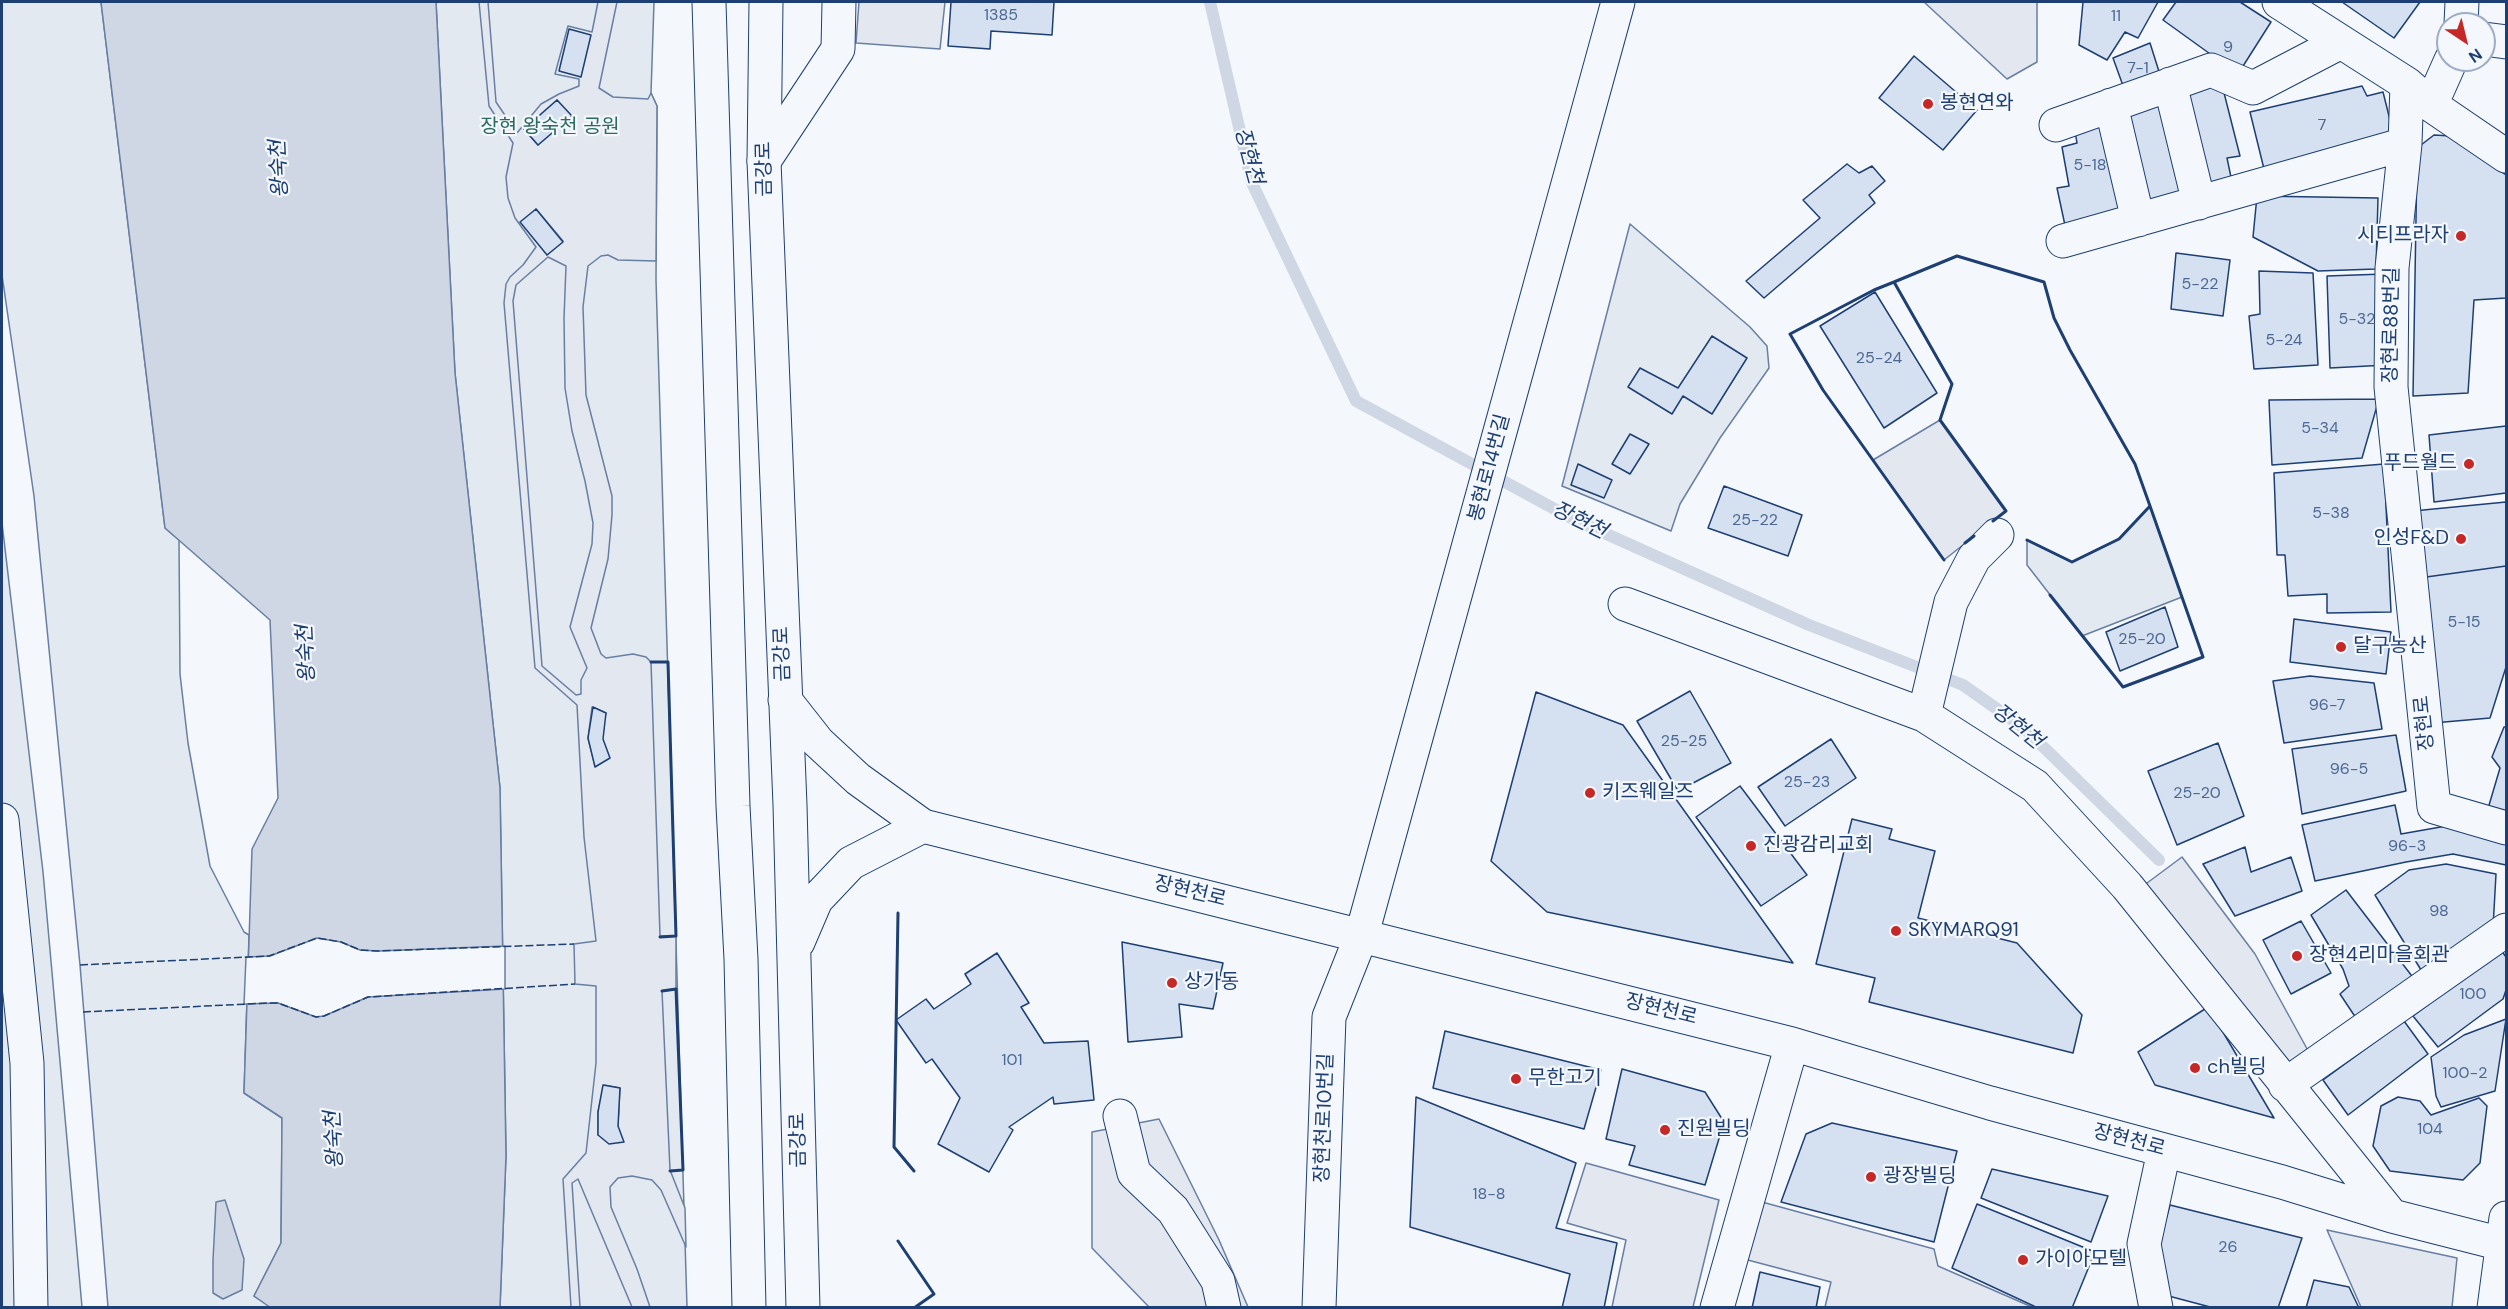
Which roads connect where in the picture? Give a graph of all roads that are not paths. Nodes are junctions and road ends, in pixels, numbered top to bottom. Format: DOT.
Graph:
graph roads {
  1 [pos="709,2"];
  2 [pos="766,2"];
  3 [pos="839,2"];
  4 [pos="1617,2"];
  5 [pos="2279,2"];
  6 [pos="2341,42"];
  7 [pos="2440,72"];
  8 [pos="2170,84"];
  9 [pos="2419,95"];
  10 [pos="2111,105"];
  11 [pos="2056,125"];
  12 [pos="2405,144"];
  13 [pos="2506,156"];
  14 [pos="764,161"];
  15 [pos="2199,203"];
  16 [pos="2138,220"];
  17 [pos="2063,241"];
  18 [pos="1997,535"];
  19 [pos="2408,565"];
  20 [pos="1625,604"];
  21 [pos="785,700"];
  22 [pos="1924,715"];
  23 [pos="2,820"];
  24 [pos="923,826"];
  25 [pos="2506,828"];
  26 [pos="2506,930"];
  27 [pos="1362,934"];
  28 [pos="794,952"];
  29 [pos="1792,1044"];
  30 [pos="2285,1085"];
  31 [pos="1120,1116"];
  32 [pos="2164,1151"];
  33 [pos="2392,1216"];
  34 [pos="2505,1236"];
  35 [pos="31,1308"];
  36 [pos="749,1308"];
  37 [pos="803,1308"];
  38 [pos="1224,1308"];
  39 [pos="1319,1308"];
  40 [pos="1717,1308"];
  41 [pos="2156,1308"];
  42 [pos="2493,1308"];
  1 -- 36 [label="main road"];
  2 -- 14 [label="main road, 금강로"];
  3 -- 14 [label="main road"];
  4 -- 27 [label="main road, 봉현로14번길"];
  5 -- 6 [label="main road"];
  6 -- 8 [label="main road"];
  6 -- 9 [label="main road"];
  7 -- 9 [label="main road"];
  8 -- 10 [label="main road"];
  8 -- 15 [label="main road"];
  9 -- 12 [label="main road, 장현로88번길"];
  9 -- 13 [label="main road"];
  10 -- 11 [label="main road"];
  10 -- 16 [label="main road"];
  12 -- 15 [label="main road"];
  12 -- 19 [label="main road, 장현로88번길"];
  14 -- 21 [label="main road, 금강로"];
  15 -- 16 [label="main road"];
  16 -- 17 [label="main road"];
  18 -- 22 [label="main road"];
  19 -- 25 [label="main road, 장현로"];
  20 -- 22 [label="main road"];
  21 -- 24 [label="main road"];
  21 -- 28 [label="main road, 금강로"];
  22 -- 30 [label="main road"];
  23 -- 35 [label="main road"];
  24 -- 27 [label="main road, 장현천로"];
  24 -- 28 [label="main road"];
  26 -- 30 [label="main road"];
  27 -- 29 [label="main road, 장현천로"];
  27 -- 39 [label="main road, 장현천로10번길"];
  28 -- 37 [label="main road, 금강로"];
  29 -- 32 [label="main road, 장현천로"];
  29 -- 40 [label="main road"];
  30 -- 33 [label="main road"];
  31 -- 38 [label="main road"];
  32 -- 33 [label="main road, 장현천로"];
  32 -- 41 [label="main road"];
  33 -- 34 [label="main road, 장현천로"];
  34 -- 42 [label="main road"];
}
